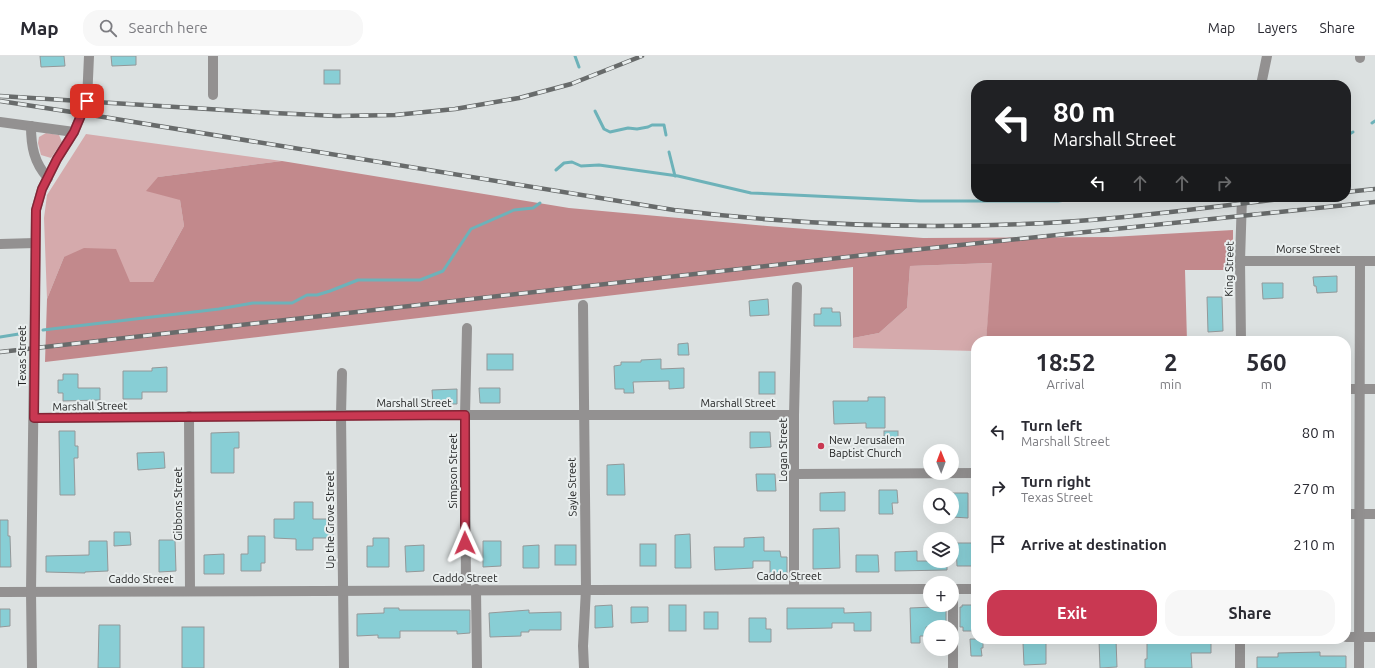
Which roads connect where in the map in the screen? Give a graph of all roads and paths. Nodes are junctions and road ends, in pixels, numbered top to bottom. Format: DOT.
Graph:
graph roads {
  1 [pos="89,56"];
  2 [pos="213,56"];
  3 [pos="1267,56"];
  4 [pos="1262,80"];
  5 [pos="213,95"];
  6 [pos="0,122"];
  7 [pos="31,126"];
  8 [pos="74,132"];
  9 [pos="48,178"];
  10 [pos="1242,202"];
  11 [pos="0,244"];
  12 [pos="35,244"];
  13 [pos="1240,261"];
  14 [pos="1360,261"];
  15 [pos="1375,261"];
  16 [pos="796,287"];
  17 [pos="583,305"];
  18 [pos="467,328"];
  19 [pos="1241,336"];
  20 [pos="342,373"];
  21 [pos="1375,389"];
  22 [pos="1351,390"];
  23 [pos="1359,390"];
  24 [pos="341,415"];
  25 [pos="465,415"];
  26 [pos="583,415"];
  27 [pos="794,415"];
  28 [pos="190,416"];
  29 [pos="34,418"];
  30 [pos="971,473"];
  31 [pos="795,474"];
  32 [pos="1351,514"];
  33 [pos="1359,514"];
  34 [pos="1375,514"];
  35 [pos="794,588"];
  36 [pos="586,589"];
  37 [pos="923,589"];
  38 [pos="959,589"];
  39 [pos="971,589"];
  40 [pos="343,590"];
  41 [pos="471,590"];
  42 [pos="190,591"];
  43 [pos="0,592"];
  44 [pos="31,592"];
  45 [pos="953,612"];
  46 [pos="1351,637"];
  47 [pos="1359,637"];
  48 [pos="1375,637"];
  49 [pos="1240,644"];
  50 [pos="32,668"];
  51 [pos="344,668"];
  52 [pos="477,668"];
  53 [pos="584,668"];
  54 [pos="953,668"];
  55 [pos="1240,668"];
  56 [pos="1359,668"];
  1 -- 8 [label="street, Texas Street"];
  2 -- 5 [label="street"];
  3 -- 4 [label="street"];
  6 -- 7 [label="street"];
  7 -- 8 [label="street"];
  7 -- 9 [label="street"];
  8 -- 9 [label="street, Texas Street"];
  9 -- 12 [label="street, Texas Street"];
  10 -- 13 [label="street, King Street"];
  11 -- 12 [label="street"];
  12 -- 29 [label="street, Texas Street"];
  13 -- 14 [label="street, Morse Street"];
  13 -- 19 [label="street, King Street"];
  14 -- 15 [label="street, Morse Street"];
  14 -- 23 [label="street"];
  16 -- 27 [label="street, Logan Street"];
  17 -- 26 [label="street, Sayle Street"];
  18 -- 25 [label="street, Simpson Street"];
  20 -- 24 [label="street, Up the Grove Street"];
  21 -- 23 [label="street"];
  22 -- 23 [label="street"];
  23 -- 33 [label="street"];
  24 -- 25 [label="street, Marshall Street"];
  24 -- 28 [label="street, Marshall Street"];
  24 -- 40 [label="street, Up the Grove Street"];
  25 -- 26 [label="street, Marshall Street"];
  25 -- 41 [label="street, Simpson Street"];
  26 -- 27 [label="street, Marshall Street"];
  26 -- 36 [label="street, Sayle Street"];
  27 -- 31 [label="street, Logan Street"];
  28 -- 29 [label="street, Marshall Street"];
  28 -- 42 [label="street, Gibbons Street"];
  29 -- 44 [label="street, Texas Street"];
  30 -- 31 [label="street"];
  31 -- 35 [label="street, Logan Street"];
  32 -- 33 [label="street"];
  33 -- 34 [label="street"];
  33 -- 47 [label="street"];
  35 -- 36 [label="street, Caddo Street"];
  35 -- 37 [label="street, Caddo Street"];
  36 -- 41 [label="street, Caddo Street"];
  36 -- 53 [label="street, Sayle Street"];
  38 -- 39 [label="street"];
  40 -- 41 [label="street, Caddo Street"];
  40 -- 42 [label="street, Caddo Street"];
  40 -- 51 [label="street, Up the Grove Street"];
  41 -- 52 [label="street, Simpson Street"];
  42 -- 44 [label="street, Caddo Street"];
  43 -- 44 [label="street, Caddo Street"];
  44 -- 50 [label="street, Texas Street"];
  45 -- 54 [label="street"];
  46 -- 47 [label="street"];
  47 -- 48 [label="street"];
  47 -- 56 [label="street"];
  49 -- 55 [label="street"];
}
